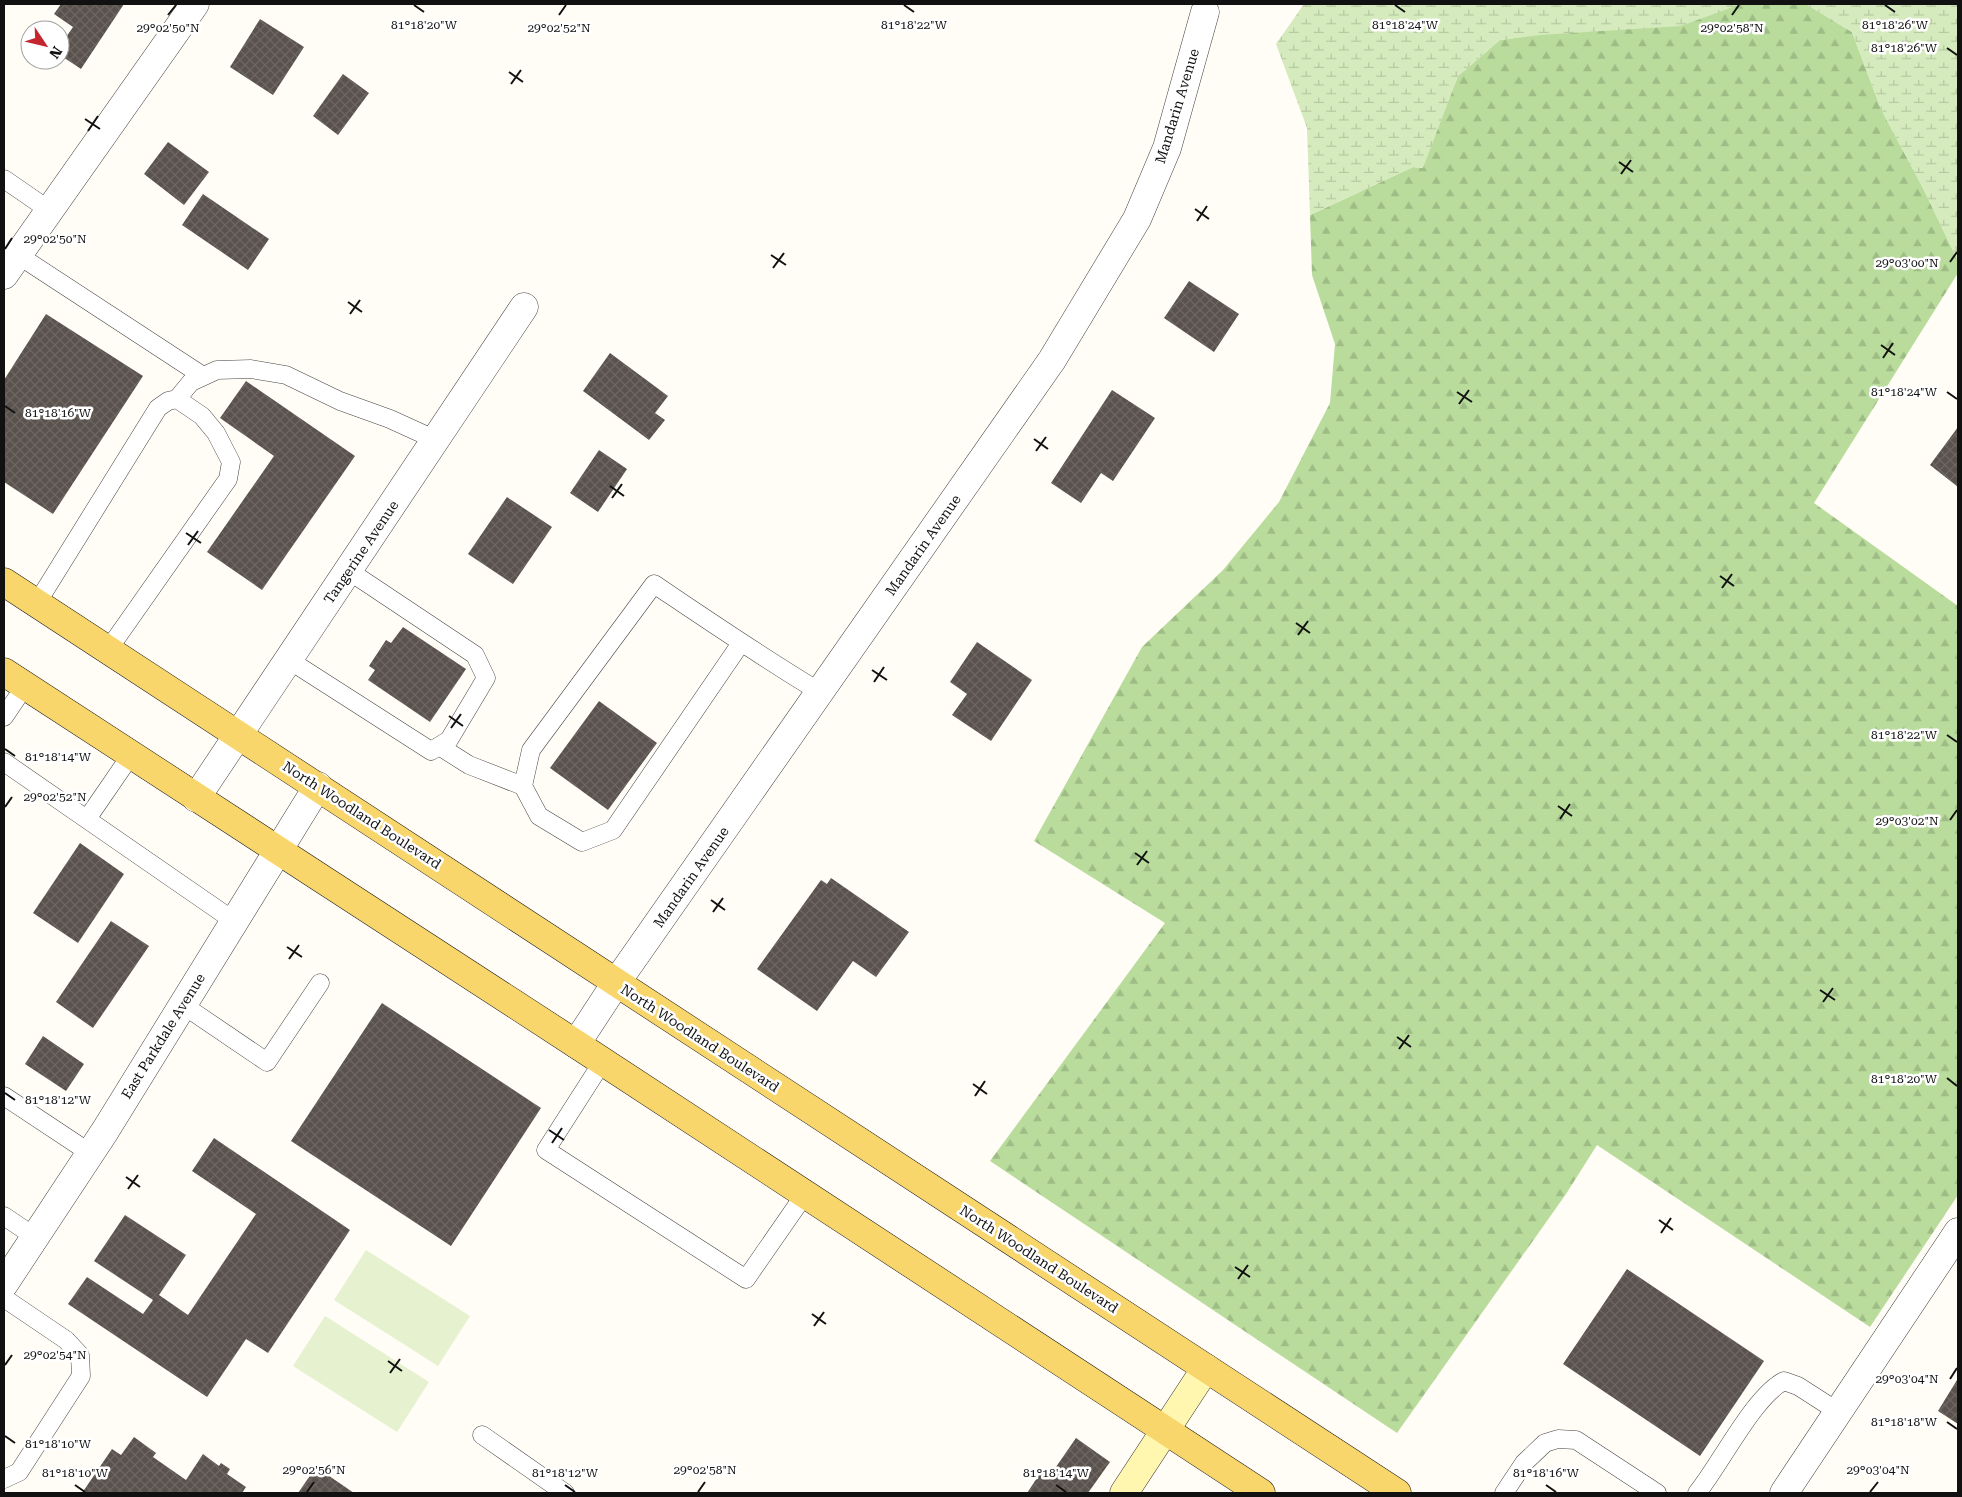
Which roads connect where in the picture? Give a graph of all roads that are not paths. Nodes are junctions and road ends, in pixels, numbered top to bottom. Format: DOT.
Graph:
graph roads {
  1 [pos="195,4"];
  2 [pos="1205,12"];
  3 [pos="4,179"];
  4 [pos="49,210"];
  5 [pos="11,265"];
  6 [pos="524,307"];
  7 [pos="203,376"];
  8 [pos="177,398"];
  9 [pos="436,440"];
  10 [pos="349,570"];
  11 [pos="4,582"];
  12 [pos="37,604"];
  13 [pos="741,643"];
  14 [pos="108,650"];
  15 [pos="289,660"];
  16 [pos="14,679"];
  17 [pos="820,692"];
  18 [pos="4,717"];
  19 [pos="239,735"];
  20 [pos="439,746"];
  21 [pos="131,755"];
  22 [pos="4,762"];
  23 [pos="318,786"];
  24 [pos="523,786"];
  25 [pos="196,798"];
  26 [pos="87,819"];
  27 [pos="278,851"];
  28 [pos="234,921"];
  29 [pos="320,983"];
  30 [pos="616,983"];
  31 [pos="183,1004"];
  32 [pos="576,1044"];
  33 [pos="603,1062"];
  34 [pos="4,1096"];
  35 [pos="90,1152"];
  36 [pos="805,1194"];
  37 [pos="4,1216"];
  38 [pos="1958,1232"];
  39 [pos="34,1237"];
  40 [pos="4,1284"];
  41 [pos="4,1298"];
  42 [pos="1206,1368"];
  43 [pos="1837,1412"];
  44 [pos="1166,1431"];
  45 [pos="482,1435"];
  46 [pos="4,1479"];
  47 [pos="1786,1492"];
  48 [pos="565,1493"];
  49 [pos="1124,1493"];
  50 [pos="1261,1493"];
  51 [pos="1397,1493"];
  52 [pos="1504,1493"];
  53 [pos="1657,1493"];
  54 [pos="1697,1493"];
  1 -- 4 [label="street"];
  2 -- 17 [label="street, Mandarin Avenue"];
  3 -- 4 [label="lane"];
  4 -- 5 [label="street"];
  5 -- 7 [label="lane"];
  6 -- 9 [label="street, Tangerine Avenue"];
  7 -- 8 [label="lane"];
  7 -- 9 [label="lane"];
  8 -- 12 [label="lane"];
  8 -- 14 [label="lane"];
  9 -- 10 [label="street, Tangerine Avenue"];
  10 -- 15 [label="street, Tangerine Avenue"];
  10 -- 20 [label="lane"];
  11 -- 12 [label="main road, North Woodland Boulevard"];
  12 -- 14 [label="main road, North Woodland Boulevard"];
  13 -- 17 [label="lane"];
  13 -- 24 [label="lane"];
  13 -- 24 [label="lane"];
  14 -- 19 [label="main road, North Woodland Boulevard"];
  15 -- 19 [label="street, Tangerine Avenue"];
  15 -- 20 [label="lane"];
  16 -- 18 [label="lane"];
  16 -- 21 [label="main road"];
  17 -- 30 [label="street, Mandarin Avenue"];
  19 -- 23 [label="main road, North Woodland Boulevard"];
  19 -- 25 [label="street, Tangerine Avenue"];
  20 -- 24 [label="lane"];
  21 -- 25 [label="main road"];
  21 -- 26 [label="lane"];
  22 -- 26 [label="lane"];
  23 -- 27 [label="street, East Parkdale Avenue"];
  23 -- 30 [label="main road, North Woodland Boulevard"];
  25 -- 27 [label="main road"];
  26 -- 28 [label="lane"];
  27 -- 28 [label="street, East Parkdale Avenue"];
  27 -- 32 [label="main road"];
  28 -- 31 [label="street, East Parkdale Avenue"];
  29 -- 31 [label="lane"];
  30 -- 32 [label="street, Mandarin Avenue"];
  30 -- 42 [label="main road, North Woodland Boulevard"];
  31 -- 35 [label="street, East Parkdale Avenue"];
  32 -- 33 [label="main road"];
  33 -- 36 [label="main road"];
  33 -- 36 [label="lane"];
  34 -- 35 [label="lane"];
  35 -- 39 [label="street, East Parkdale Avenue"];
  36 -- 44 [label="main road"];
  37 -- 39 [label="lane"];
  38 -- 43 [label="street"];
  39 -- 40 [label="street, East Parkdale Avenue"];
  41 -- 46 [label="lane"];
  42 -- 44 [label="street"];
  42 -- 51 [label="main road, North Woodland Boulevard"];
  43 -- 47 [label="street"];
  43 -- 54 [label="lane"];
  44 -- 49 [label="street"];
  44 -- 50 [label="main road"];
  45 -- 48 [label="lane"];
  52 -- 53 [label="lane"];
}
